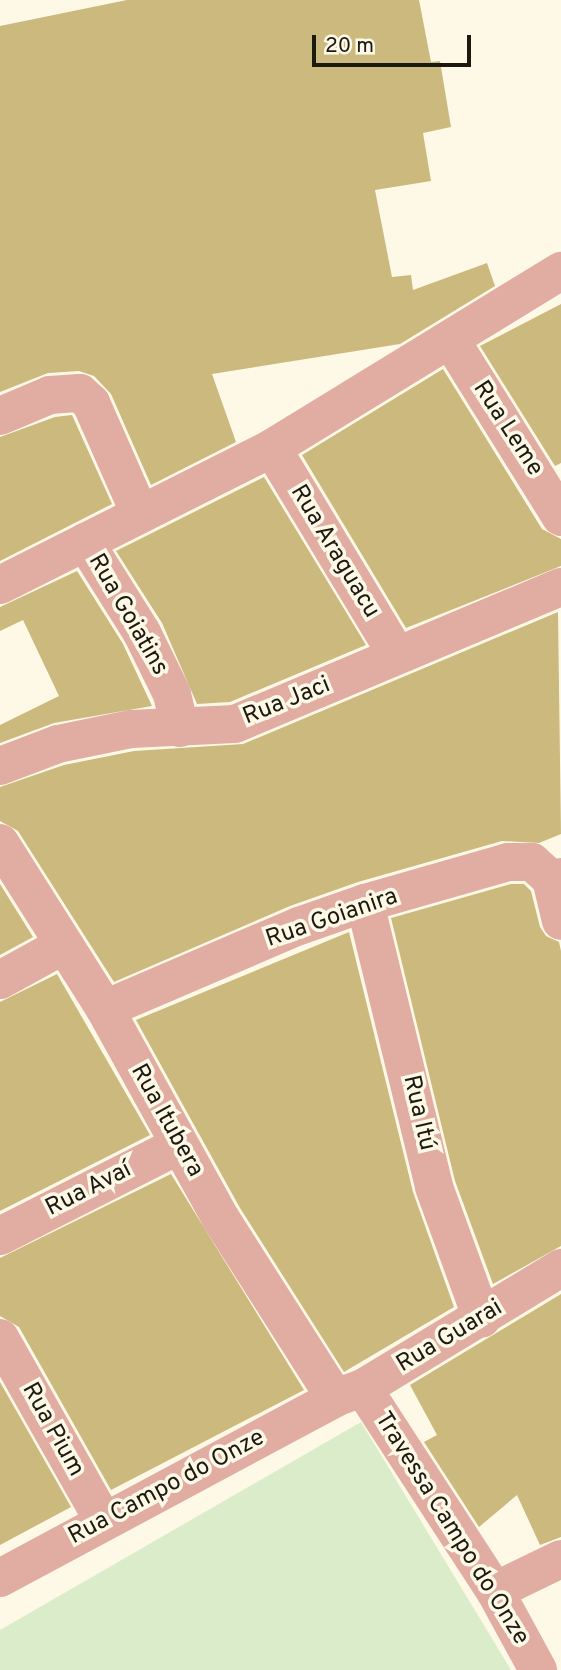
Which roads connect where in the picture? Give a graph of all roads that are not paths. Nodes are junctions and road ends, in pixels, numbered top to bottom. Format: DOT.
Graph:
graph roads {
  1 [pos="561,271"];
  2 [pos="452,342"];
  3 [pos="0,416"];
  4 [pos="272,447"];
  5 [pos="139,512"];
  6 [pos="561,517"];
  7 [pos="85,542"];
  8 [pos="0,585"];
  9 [pos="561,587"];
  10 [pos="397,655"];
  11 [pos="180,727"];
  12 [pos="0,766"];
  13 [pos="0,843"];
  14 [pos="556,878"];
  15 [pos="365,903"];
  16 [pos="561,921"];
  17 [pos="64,945"];
  18 [pos="0,980"];
  19 [pos="105,1009"];
  20 [pos="179,1145"];
  21 [pos="0,1236"];
  22 [pos="561,1268"];
  23 [pos="482,1319"];
  24 [pos="0,1338"];
  25 [pos="349,1393"];
  26 [pos="104,1522"];
  27 [pos="561,1559"];
  28 [pos="0,1578"];
  29 [pos="495,1591"];
  30 [pos="538,1670"];
  1 -- 2 [label="street"];
  2 -- 4 [label="street"];
  2 -- 6 [label="street, Rua Leme"];
  3 -- 5 [label="street"];
  4 -- 5 [label="street"];
  4 -- 10 [label="street, Rua Araguacu"];
  5 -- 7 [label="street"];
  7 -- 8 [label="street"];
  7 -- 11 [label="street, Rua Goiatins"];
  9 -- 10 [label="street, Rua Jaci"];
  10 -- 11 [label="street, Rua Jaci"];
  11 -- 12 [label="street, Rua Jaci"];
  13 -- 17 [label="street, Rua Itubera"];
  14 -- 15 [label="street, Rua Goianira"];
  14 -- 16 [label="street"];
  15 -- 19 [label="street, Rua Goianira"];
  15 -- 23 [label="street, Rua Itú"];
  17 -- 18 [label="street"];
  17 -- 19 [label="street, Rua Itubera"];
  19 -- 20 [label="street, Rua Itubera"];
  20 -- 21 [label="street, Rua Avaí"];
  20 -- 25 [label="street, Rua Itubera"];
  22 -- 23 [label="street, Rua Guarai"];
  23 -- 25 [label="street, Rua Guarai"];
  24 -- 26 [label="street, Rua Pium"];
  25 -- 26 [label="street, Rua Campo do Onze"];
  25 -- 29 [label="street, Travessa Campo do Onze"];
  26 -- 28 [label="street, Rua Campo do Onze"];
  27 -- 29 [label="street"];
  29 -- 30 [label="street, Travessa Campo do Onze"];
}
